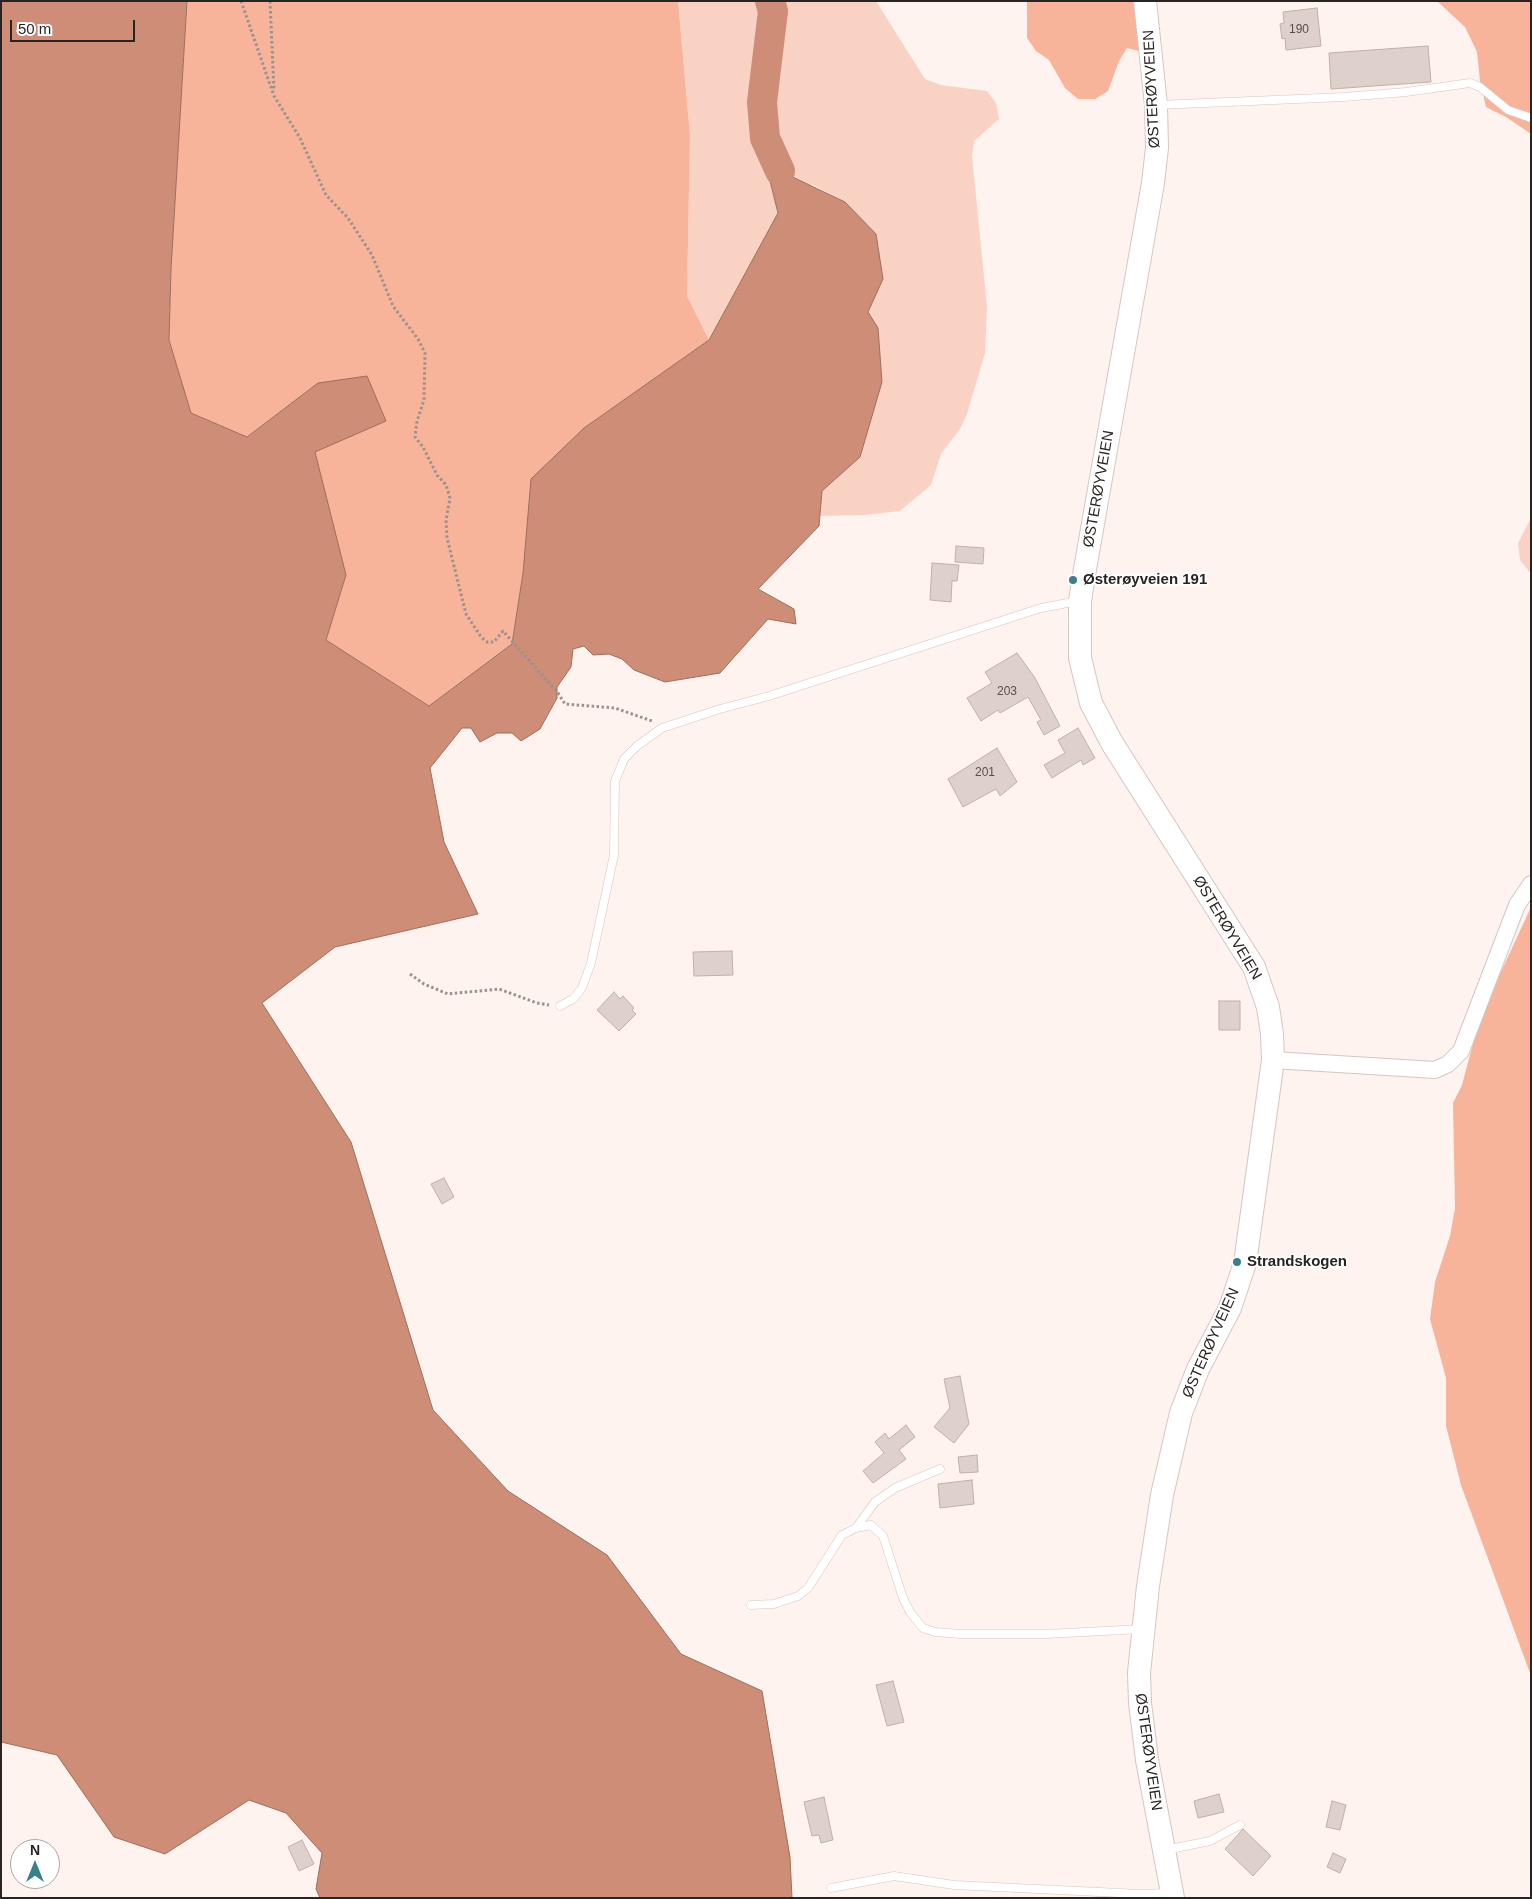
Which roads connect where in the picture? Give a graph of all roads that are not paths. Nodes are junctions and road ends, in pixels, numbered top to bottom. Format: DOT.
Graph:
graph roads {
  1 [pos="1146,1"];
  2 [pos="1156,105"];
  3 [pos="1531,118"];
  4 [pos="1080,601"];
  5 [pos="1531,884"];
  6 [pos="560,1006"];
  7 [pos="1273,1060"];
  8 [pos="940,1469"];
  9 [pos="856,1528"];
  10 [pos="750,1605"];
  11 [pos="1143,1629"];
  12 [pos="1240,1825"];
  13 [pos="1163,1851"];
  14 [pos="830,1888"];
  15 [pos="1172,1895"];
  1 -- 2 [label="main road, ØSTERØYVEIEN"];
  2 -- 3 [label="lane"];
  2 -- 4 [label="main road, ØSTERØYVEIEN"];
  4 -- 6 [label="lane"];
  4 -- 7 [label="main road, ØSTERØYVEIEN"];
  5 -- 7 [label="street"];
  7 -- 11 [label="main road, ØSTERØYVEIEN"];
  8 -- 9 [label="lane"];
  9 -- 10 [label="lane"];
  9 -- 11 [label="lane"];
  11 -- 13 [label="main road, ØSTERØYVEIEN"];
  12 -- 13 [label="lane"];
  13 -- 15 [label="main road, ØSTERØYVEIEN"];
  14 -- 15 [label="lane"];
}
